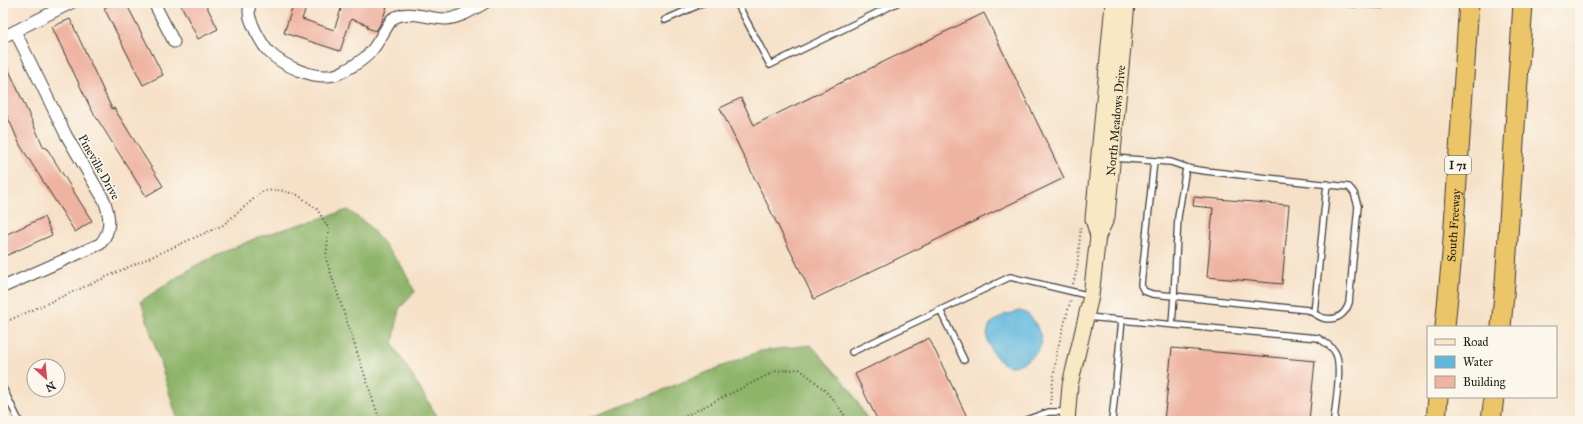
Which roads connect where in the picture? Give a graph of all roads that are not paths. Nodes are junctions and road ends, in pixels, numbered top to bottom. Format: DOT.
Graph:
graph roads {
  1 [pos="71,3"];
  2 [pos="154,3"];
  3 [pos="250,3"];
  4 [pos="483,3"];
  5 [pos="703,3"];
  6 [pos="737,3"];
  7 [pos="897,3"];
  8 [pos="1113,3"];
  9 [pos="1126,3"];
  10 [pos="1342,3"];
  11 [pos="1386,3"];
  12 [pos="1469,3"];
  13 [pos="1523,3"];
  14 [pos="52,7"];
  15 [pos="665,20"];
  16 [pos="15,31"];
  17 [pos="3,37"];
  18 [pos="174,42"];
  19 [pos="1106,158"];
  20 [pos="1154,161"];
  21 [pos="1186,168"];
  22 [pos="1326,184"];
  23 [pos="3,287"];
  24 [pos="1091,296"];
  25 [pos="1174,296"];
  26 [pos="940,310"];
  27 [pos="1314,313"];
  28 [pos="1087,317"];
  29 [pos="1122,320"];
  30 [pos="1172,324"];
  31 [pos="1445,326"];
  32 [pos="1501,326"];
  33 [pos="852,352"];
  34 [pos="964,360"];
  35 [pos="3,388"];
  36 [pos="1438,398"];
  37 [pos="1494,398"];
  38 [pos="1067,417"];
  39 [pos="19,421"];
  40 [pos="1023,421"];
  41 [pos="1112,421"];
  42 [pos="1334,421"];
  43 [pos="1436,421"];
  44 [pos="1491,421"];
  1 -- 14 [label="street"];
  2 -- 18 [label="street"];
  3 -- 4 [label="street"];
  5 -- 15 [label="lane"];
  6 -- 7 [label="lane"];
  8 -- 19 [label="street, North Meadows Drive"];
  9 -- 19 [label="street, North Meadows Drive"];
  10 -- 11 [label="lane"];
  12 -- 31 [label="highway, South Freeway / I 71"];
  13 -- 32 [label="highway"];
  14 -- 16 [label="street"];
  16 -- 17 [label="street"];
  16 -- 23 [label="street, Pineville Drive"];
  19 -- 20 [label="lane"];
  19 -- 24 [label="street, North Meadows Drive"];
  20 -- 21 [label="lane"];
  20 -- 25 [label="lane"];
  21 -- 22 [label="lane"];
  21 -- 25 [label="lane"];
  22 -- 27 [label="lane"];
  22 -- 27 [label="lane"];
  24 -- 26 [label="lane"];
  24 -- 28 [label="street, North Meadows Drive"];
  25 -- 27 [label="lane"];
  25 -- 30 [label="lane"];
  26 -- 33 [label="lane"];
  26 -- 34 [label="lane"];
  28 -- 29 [label="lane"];
  28 -- 38 [label="street, North Meadows Drive"];
  29 -- 30 [label="lane"];
  29 -- 41 [label="lane"];
  30 -- 42 [label="lane"];
  35 -- 39 [label="lane"];
  36 -- 43 [label="highway"];
  37 -- 44 [label="highway"];
  38 -- 40 [label="lane"];
}
